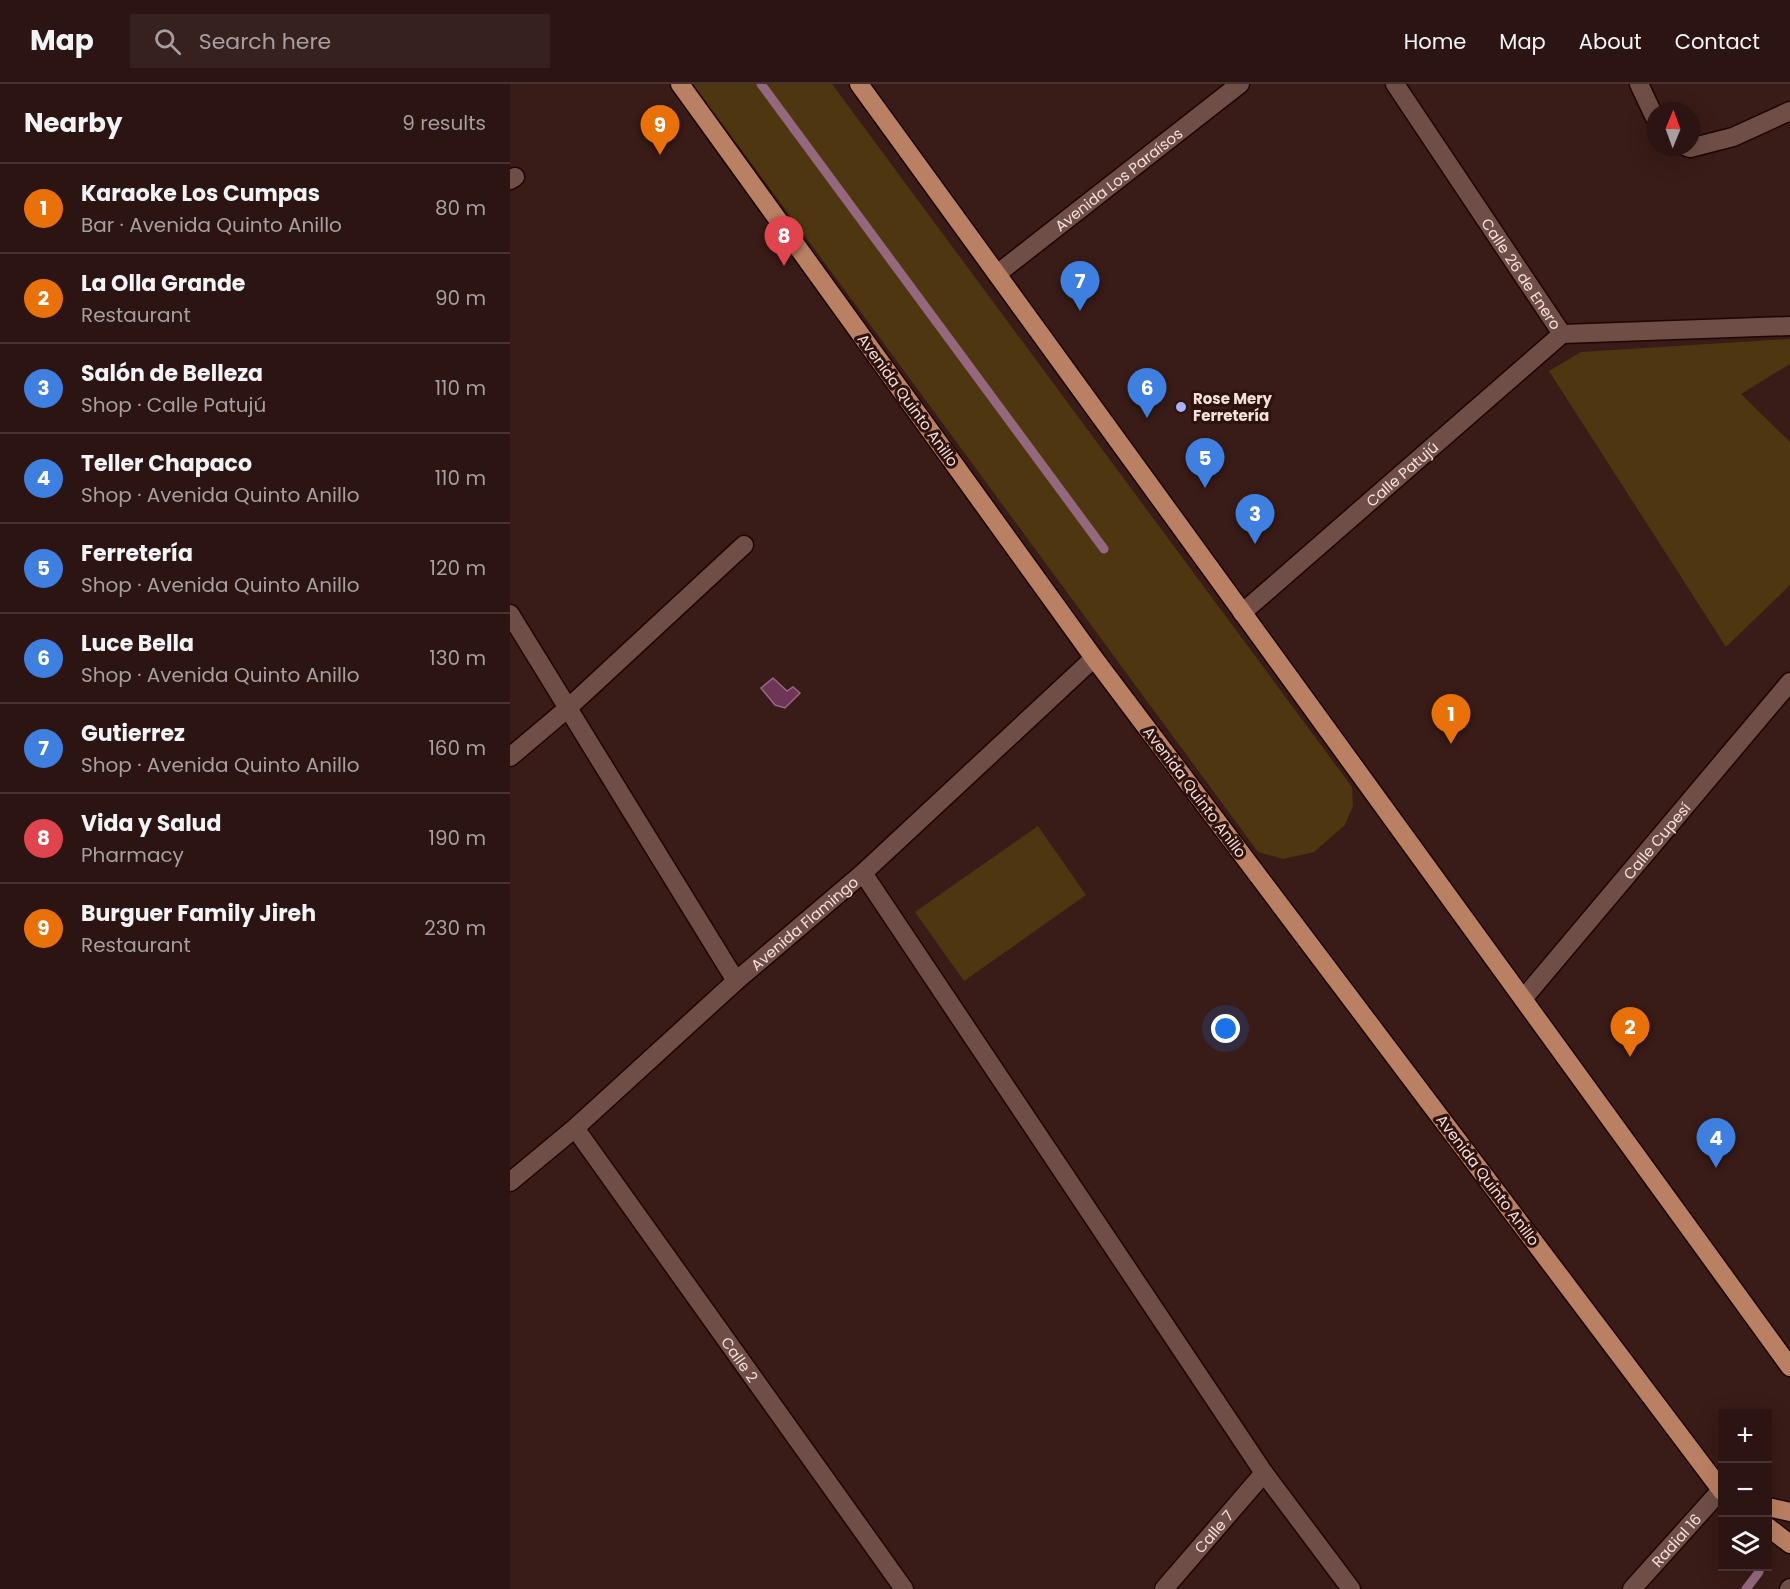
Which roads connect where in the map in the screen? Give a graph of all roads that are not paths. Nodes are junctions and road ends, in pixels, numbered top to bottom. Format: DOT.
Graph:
graph roads {
  1 [pos="680,84"];
  2 [pos="859,84"];
  3 [pos="1240,84"];
  4 [pos="1395,84"];
  5 [pos="1640,84"];
  6 [pos="1648,102"];
  7 [pos="1790,111"];
  8 [pos="1700,145"];
  9 [pos="997,274"];
  10 [pos="1790,326"];
  11 [pos="1562,334"];
  12 [pos="744,545"];
  13 [pos="1242,613"];
  14 [pos="510,614"];
  15 [pos="1094,658"];
  16 [pos="1790,682"];
  17 [pos="568,708"];
  18 [pos="510,757"];
  19 [pos="863,873"];
  20 [pos="736,981"];
  21 [pos="1523,999"];
  22 [pos="575,1128"];
  23 [pos="510,1182"];
  24 [pos="1790,1367"];
  25 [pos="1264,1473"];
  26 [pos="1718,1487"];
  27 [pos="1718,1494"];
  28 [pos="1772,1508"];
  29 [pos="1790,1512"];
  30 [pos="1772,1531"];
  31 [pos="1790,1544"];
  32 [pos="904,1589"];
  33 [pos="1164,1589"];
  34 [pos="1351,1589"];
  35 [pos="1632,1589"];
  1 -- 15 [label="main road, Avenida Quinto Anillo"];
  2 -- 9 [label="main road"];
  3 -- 9 [label="street, Avenida Los Paraísos"];
  4 -- 11 [label="street, Calle 26 de Enero"];
  5 -- 6 [label="street"];
  7 -- 8 [label="street"];
  9 -- 13 [label="main road"];
  10 -- 11 [label="street, Calle 26 de Enero"];
  11 -- 13 [label="street, Calle Patujú"];
  12 -- 17 [label="street"];
  13 -- 21 [label="main road"];
  14 -- 17 [label="street"];
  15 -- 19 [label="street, Avenida Flamingo"];
  15 -- 26 [label="main road, Avenida Quinto Anillo"];
  16 -- 21 [label="street, Calle Cupesí"];
  17 -- 18 [label="street"];
  17 -- 20 [label="street"];
  19 -- 20 [label="street, Avenida Flamingo"];
  19 -- 25 [label="street"];
  20 -- 22 [label="street, Avenida Flamingo"];
  21 -- 24 [label="main road"];
  22 -- 23 [label="street, Avenida Flamingo"];
  22 -- 32 [label="street, Calle 2"];
  25 -- 33 [label="street, Calle 7"];
  25 -- 34 [label="street"];
  27 -- 35 [label="street, Radial 16"];
  28 -- 29 [label="main road"];
  30 -- 31 [label="main road"];
}
